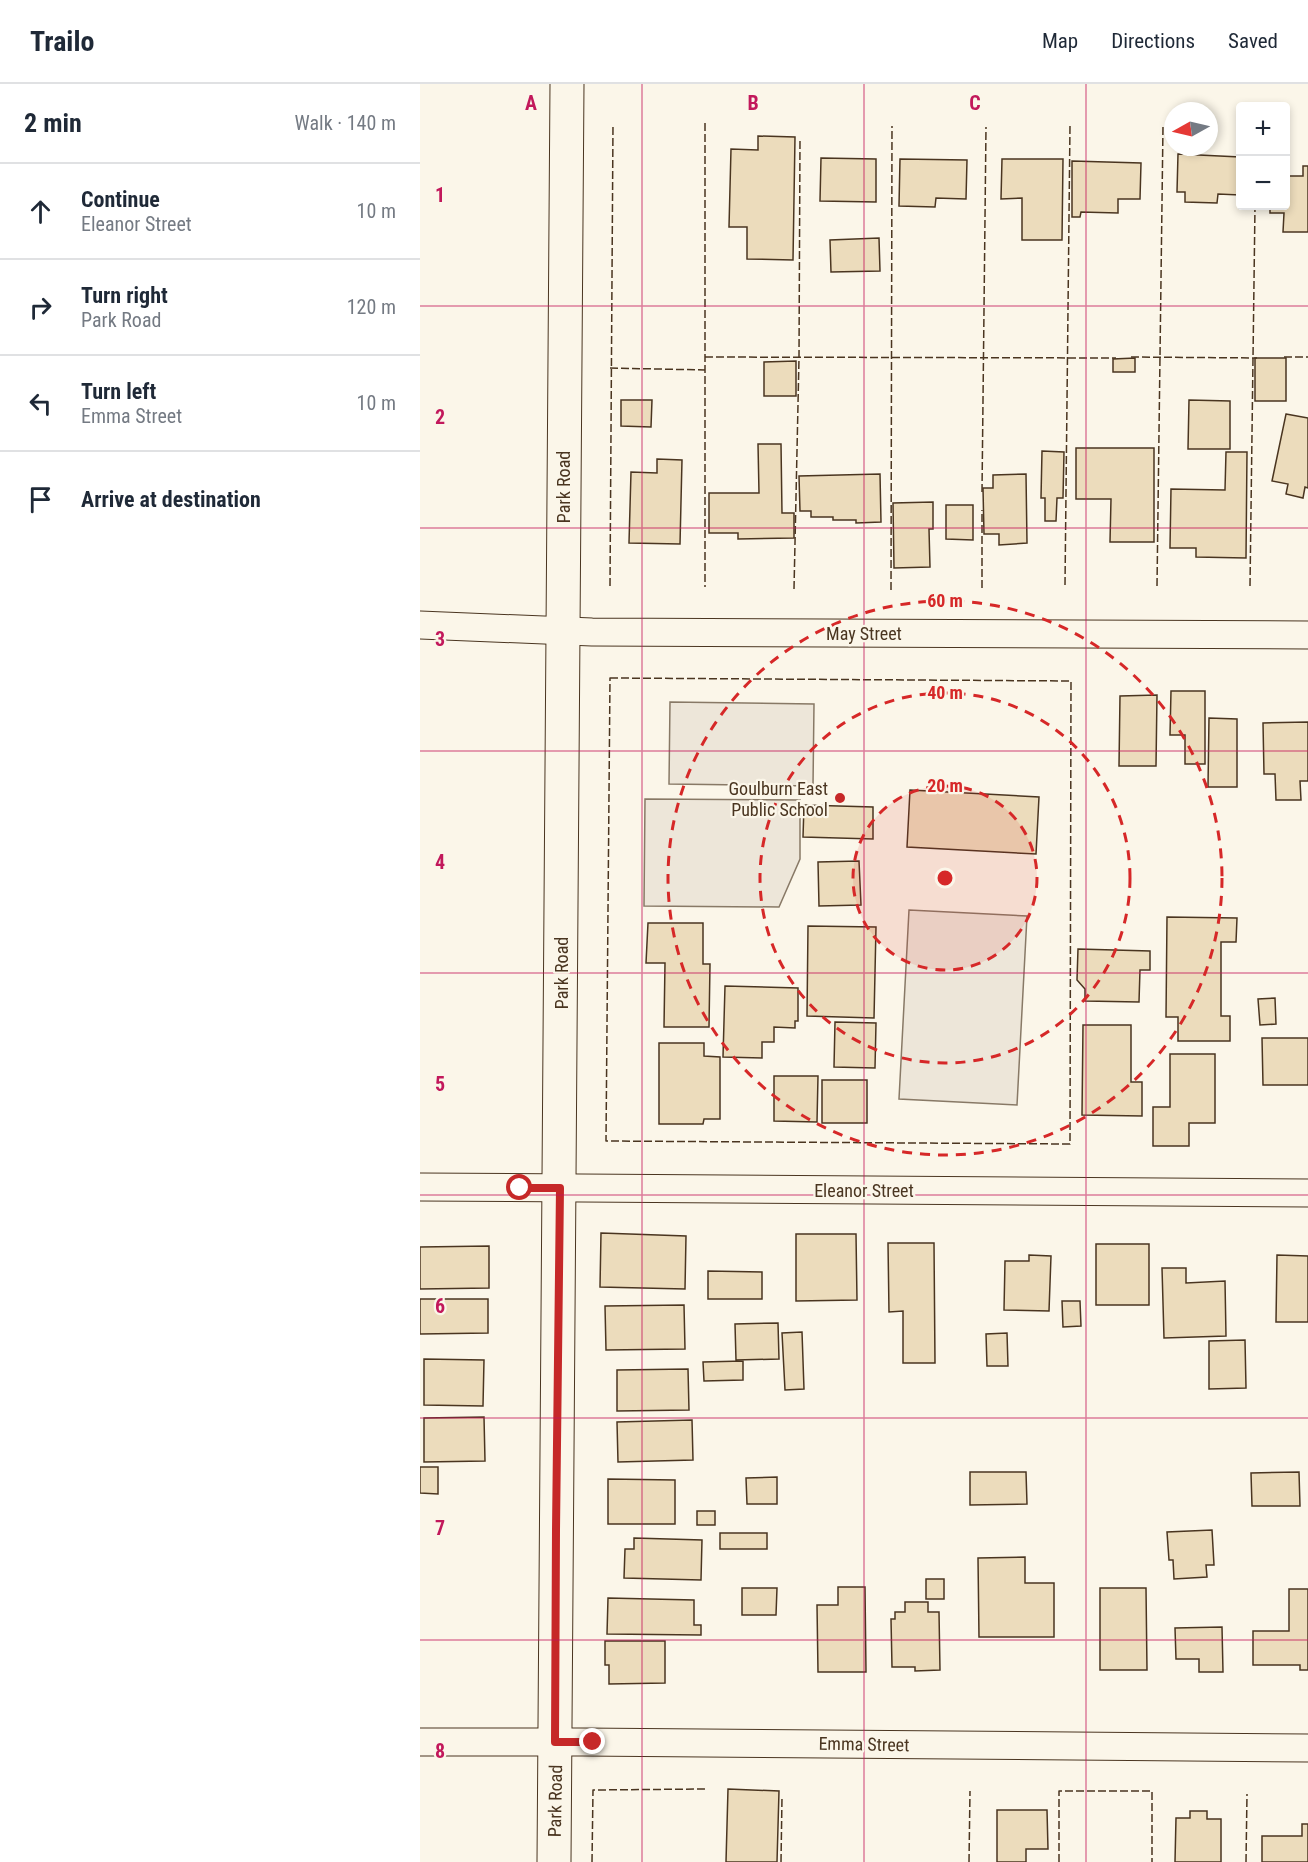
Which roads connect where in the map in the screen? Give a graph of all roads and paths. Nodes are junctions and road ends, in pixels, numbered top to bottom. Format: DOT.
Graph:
graph roads {
  1 [pos="567,84"];
  2 [pos="420,625"];
  3 [pos="562,632"];
  4 [pos="1308,635"];
  5 [pos="420,1187"];
  6 [pos="560,1188"];
  7 [pos="1308,1193"];
  8 [pos="420,1742"];
  9 [pos="555,1742"];
  10 [pos="1308,1748"];
  11 [pos="554,1862"];
  1 -- 3 [label="street, Park Road"];
  2 -- 3 [label="street, May Street"];
  3 -- 4 [label="street, May Street"];
  3 -- 6 [label="street, Park Road"];
  5 -- 6 [label="street, Eleanor Street"];
  6 -- 7 [label="street, Eleanor Street"];
  6 -- 9 [label="street, Park Road"];
  8 -- 9 [label="street, Emma Street"];
  9 -- 10 [label="street, Emma Street"];
  9 -- 11 [label="street, Park Road"];
}
